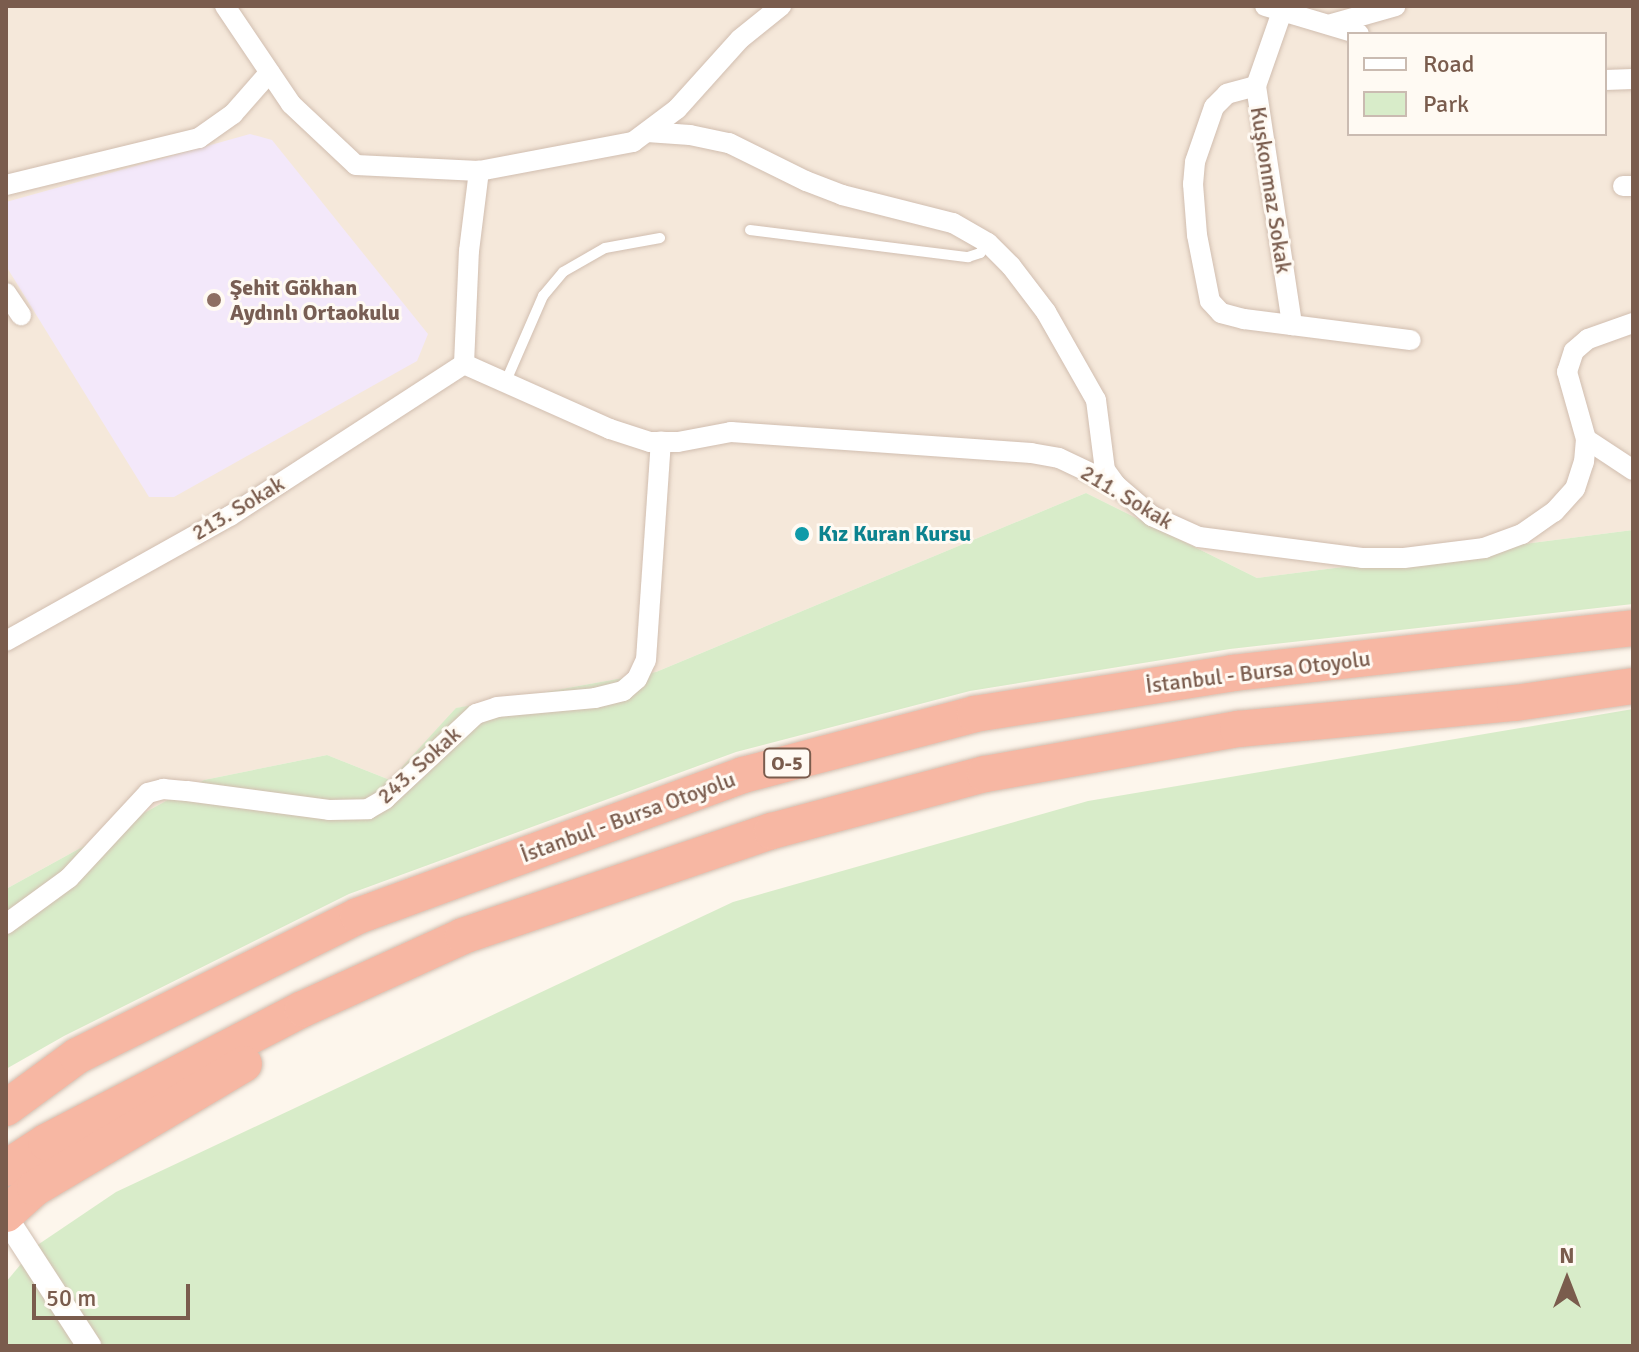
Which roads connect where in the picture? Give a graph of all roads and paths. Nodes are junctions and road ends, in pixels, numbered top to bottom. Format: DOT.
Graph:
graph roads {
  1 [pos="225,6"];
  2 [pos="781,6"];
  3 [pos="1396,6"];
  4 [pos="1278,8"];
  5 [pos="1332,24"];
  6 [pos="1354,32"];
  7 [pos="269,73"];
  8 [pos="1633,79"];
  9 [pos="1607,80"];
  10 [pos="1256,86"];
  11 [pos="647,132"];
  12 [pos="479,171"];
  13 [pos="6,185"];
  14 [pos="750,230"];
  15 [pos="660,238"];
  16 [pos="988,243"];
  17 [pos="6,293"];
  18 [pos="21,315"];
  19 [pos="1633,323"];
  20 [pos="1292,325"];
  21 [pos="1411,340"];
  22 [pos="464,364"];
  23 [pos="506,381"];
  24 [pos="1586,439"];
  25 [pos="661,442"];
  26 [pos="1633,470"];
  27 [pos="1116,485"];
  28 [pos="1633,628"];
  29 [pos="6,641"];
  30 [pos="1633,686"];
  31 [pos="772,831"];
  32 [pos="6,924"];
  33 [pos="77,1056"];
  34 [pos="6,1099"];
  35 [pos="6,1108"];
  36 [pos="6,1168"];
  37 [pos="6,1216"];
  38 [pos="89,1346"];
  1 -- 7 [label="street"];
  2 -- 11 [label="street"];
  3 -- 5 [label="street"];
  4 -- 5 [label="street"];
  4 -- 10 [label="street, Kuşkonmaz Sokak"];
  5 -- 6 [label="street"];
  7 -- 12 [label="street"];
  7 -- 13 [label="street"];
  8 -- 9 [label="street"];
  10 -- 20 [label="street, Kuşkonmaz Sokak"];
  10 -- 20 [label="street"];
  11 -- 12 [label="street"];
  11 -- 16 [label="street"];
  12 -- 22 [label="street"];
  14 -- 16 [label="lane"];
  15 -- 23 [label="lane"];
  16 -- 27 [label="street"];
  17 -- 18 [label="street"];
  19 -- 24 [label="street, 211. Sokak"];
  20 -- 21 [label="street"];
  22 -- 23 [label="street, 211. Sokak"];
  22 -- 29 [label="street, 213. Sokak"];
  23 -- 25 [label="street, 211. Sokak"];
  24 -- 26 [label="street"];
  24 -- 27 [label="street, 211. Sokak"];
  25 -- 27 [label="street, 211. Sokak"];
  25 -- 32 [label="street, 243. Sokak"];
  28 -- 33 [label="highway, İstanbul - Bursa Otoyolu / O-5"];
  30 -- 31 [label="highway"];
  31 -- 36 [label="highway"];
  31 -- 37 [label="highway"];
  33 -- 34 [label="highway"];
  33 -- 35 [label="highway, İstanbul - Bursa Otoyolu / O-5"];
  37 -- 38 [label="street"];
}
